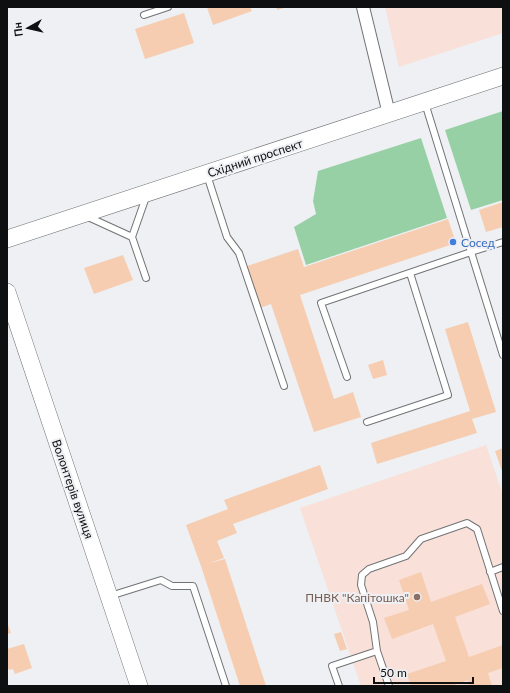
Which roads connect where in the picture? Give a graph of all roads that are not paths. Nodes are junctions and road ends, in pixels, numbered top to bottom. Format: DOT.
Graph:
graph roads {
  1 [pos="168,7"];
  2 [pos="363,7"];
  3 [pos="144,15"];
  4 [pos="503,76"];
  5 [pos="424,102"];
  6 [pos="389,114"];
  7 [pos="207,174"];
  8 [pos="147,193"];
  9 [pos="82,215"];
  10 [pos="132,237"];
  11 [pos="7,240"];
  12 [pos="503,242"];
  13 [pos="471,252"];
  14 [pos="410,273"];
  15 [pos="146,278"];
  16 [pos="7,292"];
  17 [pos="503,355"];
  18 [pos="347,377"];
  19 [pos="284,386"];
  20 [pos="367,422"];
  21 [pos="503,567"];
  22 [pos="490,572"];
  23 [pos="110,596"];
  24 [pos="503,611"];
  25 [pos="377,651"];
  26 [pos="139,686"];
  27 [pos="226,686"];
  28 [pos="339,686"];
  29 [pos="389,686"];
  1 -- 3 [label="lane"];
  2 -- 6 [label="street"];
  4 -- 5 [label="main road, Східний проспект"];
  5 -- 6 [label="main road, Східний проспект"];
  5 -- 13 [label="lane"];
  6 -- 7 [label="main road, Східний проспект"];
  7 -- 8 [label="main road, Східний проспект"];
  7 -- 19 [label="lane"];
  8 -- 9 [label="main road, Східний проспект"];
  8 -- 10 [label="lane"];
  9 -- 10 [label="lane"];
  9 -- 11 [label="main road, Східний проспект"];
  10 -- 15 [label="lane"];
  12 -- 13 [label="lane"];
  13 -- 14 [label="lane"];
  13 -- 17 [label="lane"];
  14 -- 18 [label="lane"];
  14 -- 20 [label="lane"];
  16 -- 23 [label="main road, Волонтерів вулиця"];
  21 -- 22 [label="lane"];
  22 -- 24 [label="lane"];
  22 -- 25 [label="lane"];
  23 -- 26 [label="main road, Волонтерів вулиця"];
  23 -- 27 [label="lane"];
  25 -- 28 [label="lane"];
  25 -- 29 [label="lane"];
}
